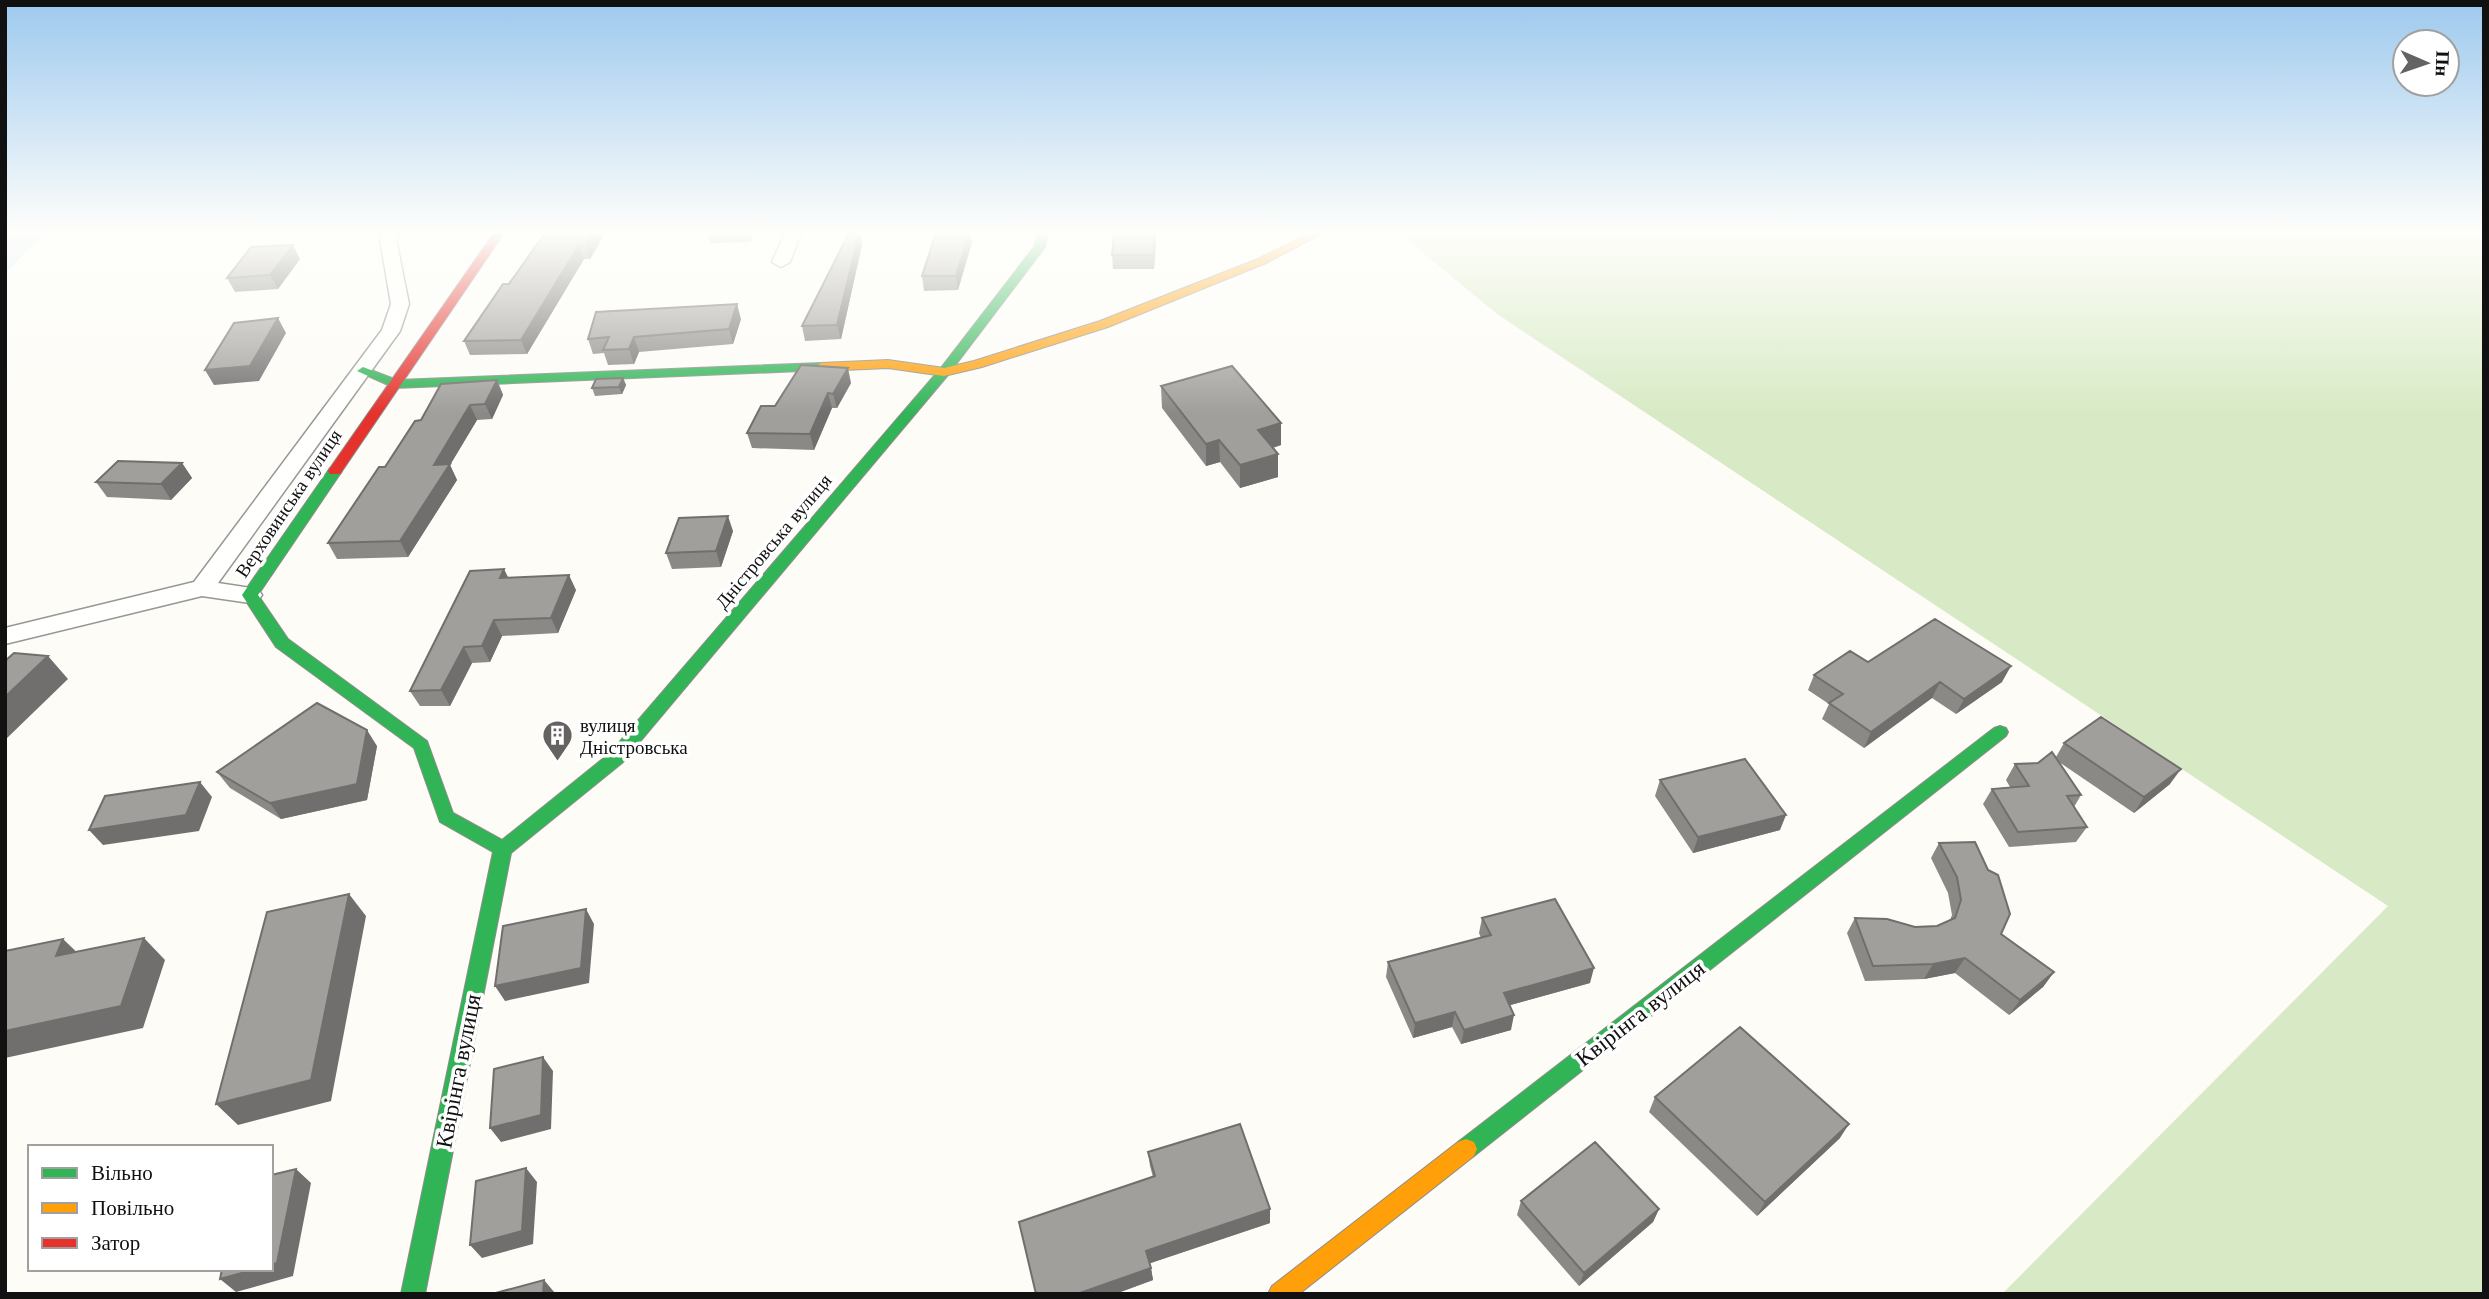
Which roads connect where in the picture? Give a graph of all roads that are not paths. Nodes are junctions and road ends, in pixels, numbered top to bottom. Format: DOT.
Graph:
graph roads {
  1 [pos="398,294"];
  2 [pos="458,294"];
  3 [pos="1004,294"];
  4 [pos="1180,294"];
  5 [pos="363,371"];
  6 [pos="944,372"];
  7 [pos="396,384"];
  8 [pos="202,588"];
  9 [pos="250,595"];
  10 [pos="5,636"];
  11 [pos="2000,732"];
  12 [pos="503,849"];
  13 [pos="413,1294"];
  14 [pos="1280,1294"];
  1 -- 5 [label="street"];
  2 -- 7 [label="street, Верховинська вулиця"];
  3 -- 6 [label="street, Дністровська вулиця"];
  4 -- 6 [label="street"];
  5 -- 7 [label="street"];
  5 -- 8 [label="street"];
  6 -- 7 [label="street"];
  6 -- 12 [label="street, Дністровська вулиця"];
  7 -- 9 [label="street, Верховинська вулиця"];
  8 -- 9 [label="street"];
  8 -- 10 [label="street"];
  9 -- 12 [label="street, Верховинська вулиця"];
  11 -- 14 [label="street, Квірінга вулиця"];
  12 -- 13 [label="street, Квірінга вулиця"];
}
